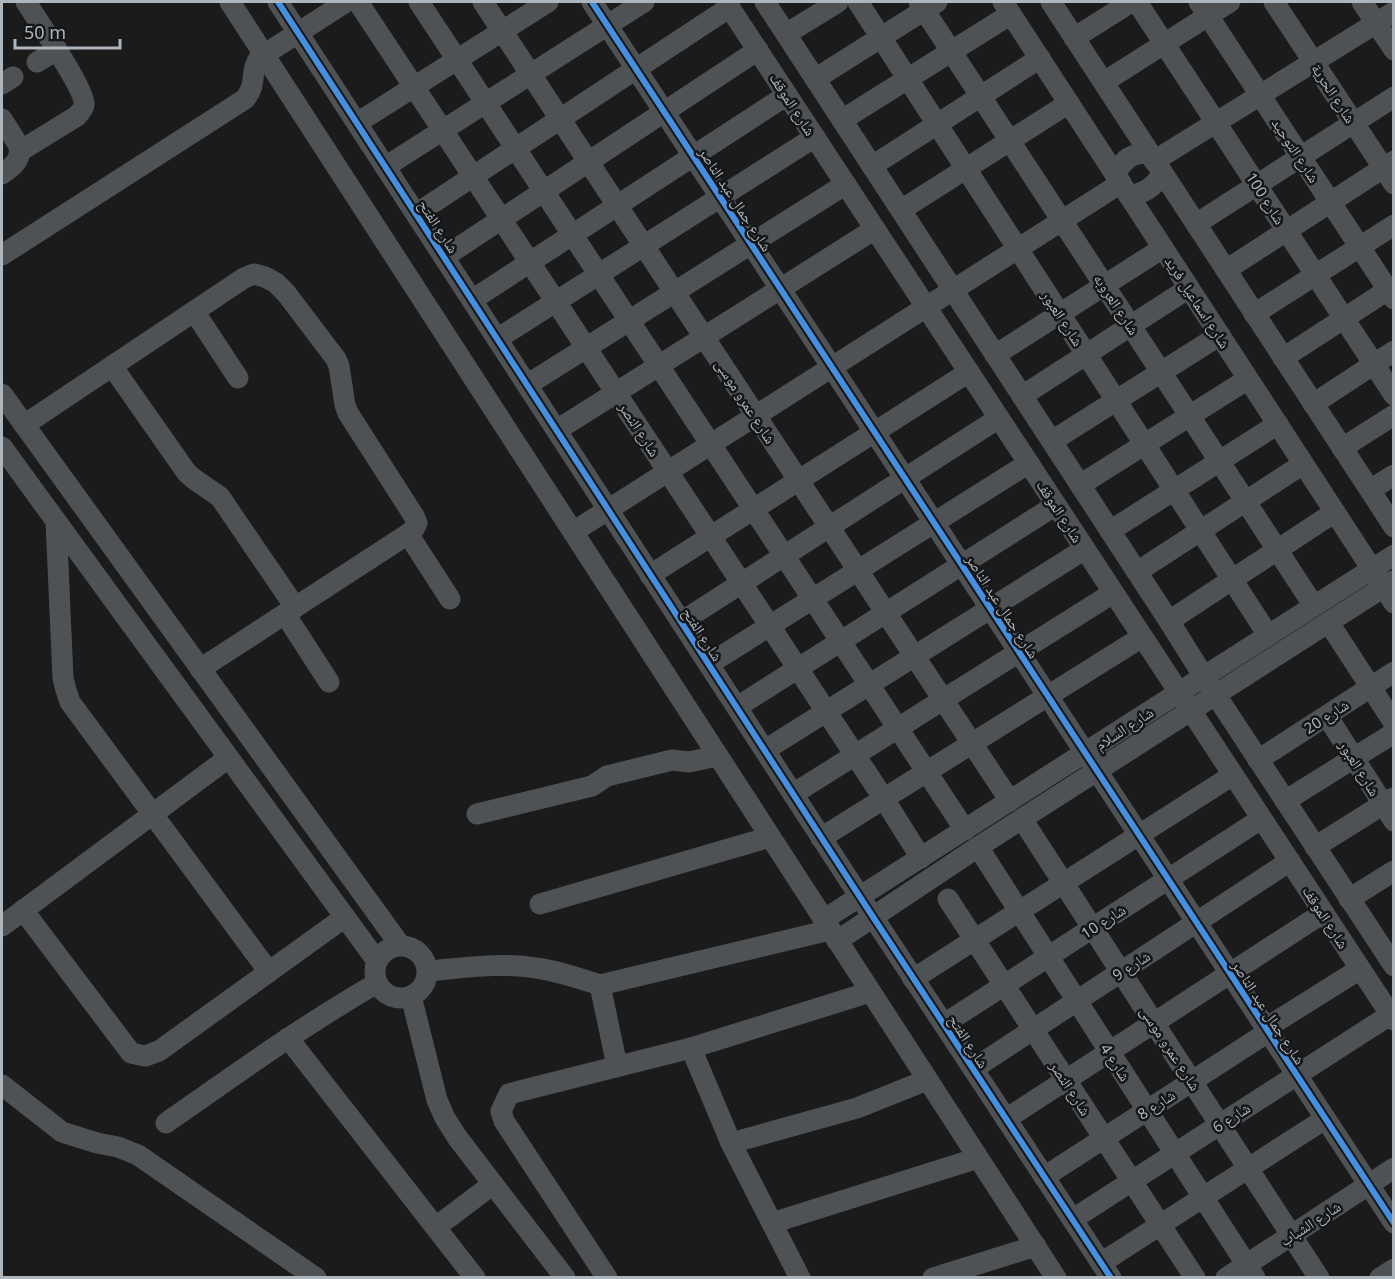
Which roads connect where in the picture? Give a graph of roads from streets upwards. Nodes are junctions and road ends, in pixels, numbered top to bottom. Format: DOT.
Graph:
graph roads {
  1 [pos="26,2"];
  2 [pos="230,2"];
  3 [pos="279,2"];
  4 [pos="346,2"];
  5 [pos="358,2"];
  6 [pos="419,2"];
  7 [pos="483,2"];
  8 [pos="548,2"];
  9 [pos="592,2"];
  10 [pos="644,2"];
  11 [pos="765,2"];
  12 [pos="838,2"];
  13 [pos="858,2"];
  14 [pos="1051,2"];
  15 [pos="1131,2"];
  16 [pos="1137,2"];
  17 [pos="1230,2"];
  18 [pos="1274,2"];
  19 [pos="1362,2"];
  20 [pos="728,4"];
  21 [pos="927,4"];
  22 [pos="1007,8"];
  23 [pos="1204,8"];
  24 [pos="1385,18"];
  25 [pos="607,25"];
  26 [pos="502,31"];
  27 [pos="298,32"];
  28 [pos="786,34"];
  29 [pos="881,37"];
  30 [pos="1074,38"];
  31 [pos="1165,43"];
  32 [pos="57,50"];
  33 [pos="758,50"];
  34 [pos="1394,50"];
  35 [pos="952,51"];
  36 [pos="264,54"];
  37 [pos="1040,58"];
  38 [pos="457,59"];
  39 [pos="37,62"];
  40 [pos="1314,62"];
  41 [pos="636,69"];
  42 [pos="531,74"];
  43 [pos="815,79"];
  44 [pos="908,79"];
  45 [pos="1104,82"];
  46 [pos="414,87"];
  47 [pos="787,95"];
  48 [pos="1260,95"];
  49 [pos="981,96"];
  50 [pos="1394,97"];
  51 [pos="486,103"];
  52 [pos="1069,103"];
  53 [pos="664,112"];
  54 [pos="2,119"];
  55 [pos="560,119"];
  56 [pos="842,120"];
  57 [pos="357,123"];
  58 [pos="1216,123"];
  59 [pos="1354,123"];
  60 [pos="937,124"];
  61 [pos="443,130"];
  62 [pos="815,137"];
  63 [pos="1010,141"];
  64 [pos="516,148"];
  65 [pos="20,151"];
  66 [pos="693,156"];
  67 [pos="1301,157"];
  68 [pos="588,162"];
  69 [pos="1155,163"];
  70 [pos="872,166"];
  71 [pos="386,167"];
  72 [pos="966,169"];
  73 [pos="1390,171"];
  74 [pos="2,174"];
  75 [pos="473,176"];
  76 [pos="846,184"];
  77 [pos="1122,184"];
  78 [pos="1257,185"];
  79 [pos="544,191"];
  80 [pos="720,197"];
  81 [pos="1330,202"];
  82 [pos="617,206"];
  83 [pos="901,210"];
  84 [pos="416,214"];
  85 [pos="501,219"];
  86 [pos="1062,220"];
  87 [pos="1196,224"];
  88 [pos="1394,225"];
  89 [pos="875,229"];
  90 [pos="1286,230"];
  91 [pos="573,234"];
  92 [pos="751,244"];
  93 [pos="644,246"];
  94 [pos="1360,246"];
  95 [pos="1018,248"];
  96 [pos="1163,248"];
  97 [pos="2,255"];
  98 [pos="444,256"];
  99 [pos="530,262"];
  100 [pos="1226,270"];
  101 [pos="599,274"];
  102 [pos="1315,275"];
  103 [pos="1104,285"];
  104 [pos="1189,288"];
  105 [pos="780,289"];
  106 [pos="953,290"];
  107 [pos="674,292"];
  108 [pos="1392,292"];
  109 [pos="472,300"];
  110 [pos="556,302"];
  111 [pos="926,307"];
  112 [pos="194,311"];
  113 [pos="1060,314"];
  114 [pos="1254,314"];
  115 [pos="1344,318"];
  116 [pos="629,320"];
  117 [pos="1131,326"];
  118 [pos="1220,335"];
  119 [pos="704,338"];
  120 [pos="497,339"];
  121 [pos="586,347"];
  122 [pos="1394,351"];
  123 [pos="995,355"];
  124 [pos="1087,355"];
  125 [pos="1283,358"];
  126 [pos="1373,364"];
  127 [pos="112,366"];
  128 [pos="659,366"];
  129 [pos="832,367"];
  130 [pos="969,372"];
  131 [pos="1161,372"];
  132 [pos="238,378"];
  133 [pos="1248,379"];
  134 [pos="527,385"];
  135 [pos="616,393"];
  136 [pos="2,394"];
  137 [pos="1394,395"];
  138 [pos="1022,396"];
  139 [pos="1116,400"];
  140 [pos="1313,404"];
  141 [pos="1394,415"];
  142 [pos="755,416"];
  143 [pos="1190,416"];
  144 [pos="999,418"];
  145 [pos="1278,424"];
  146 [pos="24,425"];
  147 [pos="557,430"];
  148 [pos="874,432"];
  149 [pos="1052,441"];
  150 [pos="711,444"];
  151 [pos="1144,445"];
  152 [pos="2,447"];
  153 [pos="1342,448"];
  154 [pos="1220,462"];
  155 [pos="1029,463"];
  156 [pos="1304,464"];
  157 [pos="668,471"];
  158 [pos="1394,475"];
  159 [pos="904,478"];
  160 [pos="798,481"];
  161 [pos="1080,485"];
  162 [pos="1175,490"];
  163 [pos="1370,490"];
  164 [pos="1246,501"];
  165 [pos="1056,505"];
  166 [pos="608,509"];
  167 [pos="754,509"];
  168 [pos="1335,512"];
  169 [pos="56,521"];
  170 [pos="934,523"];
  171 [pos="829,527"];
  172 [pos="1394,527"];
  173 [pos="1110,531"];
  174 [pos="1201,531"];
  175 [pos="573,532"];
  176 [pos="408,534"];
  177 [pos="711,536"];
  178 [pos="1085,549"];
  179 [pos="1277,550"];
  180 [pos="1394,555"];
  181 [pos="784,556"];
  182 [pos="962,565"];
  183 [pos="1371,569"];
  184 [pos="858,571"];
  185 [pos="1137,572"];
  186 [pos="651,575"];
  187 [pos="1232,579"];
  188 [pos="741,583"];
  189 [pos="1390,591"];
  190 [pos="1113,593"];
  191 [pos="450,599"];
  192 [pos="813,599"];
  193 [pos="1314,606"];
  194 [pos="990,608"];
  195 [pos="290,611"];
  196 [pos="886,613"];
  197 [pos="1169,621"];
  198 [pos="681,622"];
  199 [pos="1329,623"];
  200 [pos="770,626"];
  201 [pos="1268,635"];
  202 [pos="1142,637"];
  203 [pos="841,642"];
  204 [pos="1019,652"];
  205 [pos="914,656"];
  206 [pos="709,664"];
  207 [pos="200,669"];
  208 [pos="798,669"];
  209 [pos="1394,672"];
  210 [pos="1204,677"];
  211 [pos="329,682"];
  212 [pos="869,685"];
  213 [pos="1370,687"];
  214 [pos="1179,693"];
  215 [pos="1216,695"];
  216 [pos="1047,696"];
  217 [pos="943,700"];
  218 [pos="737,707"];
  219 [pos="1190,711"];
  220 [pos="826,712"];
  221 [pos="1327,716"];
  222 [pos="1394,723"];
  223 [pos="898,728"];
  224 [pos="1394,733"];
  225 [pos="972,744"];
  226 [pos="765,750"];
  227 [pos="1085,753"];
  228 [pos="717,756"];
  229 [pos="855,756"];
  230 [pos="228,758"];
  231 [pos="1354,758"];
  232 [pos="1258,760"];
  233 [pos="1096,771"];
  234 [pos="927,772"];
  235 [pos="1233,775"];
  236 [pos="793,794"];
  237 [pos="884,799"];
  238 [pos="1010,801"];
  239 [pos="1285,801"];
  240 [pos="1390,808"];
  241 [pos="152,814"];
  242 [pos="477,814"];
  243 [pos="1022,819"];
  244 [pos="1262,819"];
  245 [pos="965,830"];
  246 [pos="1138,835"];
  247 [pos="770,837"];
  248 [pos="821,838"];
  249 [pos="978,847"];
  250 [pos="1315,847"];
  251 [pos="921,858"];
  252 [pos="1290,861"];
  253 [pos="1394,871"];
  254 [pos="1168,879"];
  255 [pos="1064,883"];
  256 [pos="860,897"];
  257 [pos="948,899"];
  258 [pos="1349,899"];
  259 [pos="540,903"];
  260 [pos="23,910"];
  261 [pos="1019,911"];
  262 [pos="1323,913"];
  263 [pos="345,917"];
  264 [pos="873,917"];
  265 [pos="1196,923"];
  266 [pos="2,926"];
  267 [pos="1093,928"];
  268 [pos="830,930"];
  269 [pos="974,940"];
  270 [pos="400,945"];
  271 [pos="1048,956"];
  272 [pos="1391,956"];
  273 [pos="377,961"];
  274 [pos="1360,969"];
  275 [pos="428,971"];
  276 [pos="269,972"];
  277 [pos="1121,972"];
  278 [pos="1230,974"];
  279 [pos="913,979"];
  280 [pos="377,983"];
  281 [pos="600,985"];
  282 [pos="1004,985"];
  283 [pos="870,992"];
  284 [pos="411,996"];
  285 [pos="1077,1001"];
  286 [pos="1392,1018"];
  287 [pos="1154,1023"];
  288 [pos="944,1024"];
  289 [pos="1033,1029"];
  290 [pos="1267,1030"];
  291 [pos="288,1038"];
  292 [pos="691,1048"];
  293 [pos="1110,1052"];
  294 [pos="617,1066"];
  295 [pos="973,1068"];
  296 [pos="1296,1075"];
  297 [pos="927,1080"];
  298 [pos="1066,1081"];
  299 [pos="1192,1081"];
  300 [pos="2,1085"];
  301 [pos="1147,1110"];
  302 [pos="1006,1119"];
  303 [pos="1325,1119"];
  304 [pos="166,1123"];
  305 [pos="1220,1124"];
  306 [pos="1104,1138"];
  307 [pos="731,1143"];
  308 [pos="1175,1153"];
  309 [pos="978,1158"];
  310 [pos="1394,1168"];
  311 [pos="1249,1169"];
  312 [pos="1044,1177"];
  313 [pos="1132,1181"];
  314 [pos="493,1184"];
  315 [pos="1368,1185"];
  316 [pos="1204,1198"];
  317 [pos="1073,1219"];
  318 [pos="772,1223"];
  319 [pos="1394,1223"];
  320 [pos="1161,1225"];
  321 [pos="436,1227"];
  322 [pos="1292,1235"];
  323 [pos="1036,1246"];
  324 [pos="1394,1269"];
  325 [pos="1106,1270"];
  326 [pos="1251,1271"];
  327 [pos="565,1277"];
  328 [pos="316,1278"];
  329 [pos="475,1278"];
  330 [pos="607,1278"];
  331 [pos="800,1278"];
  332 [pos="933,1278"];
  333 [pos="1056,1278"];
  334 [pos="1195,1278"];
  335 [pos="1226,1278"];
  336 [pos="1319,1278"];
  337 [pos="1380,1278"];
  1 -- 32 [label="street"];
  2 -- 36 [label="street"];
  3 -- 27 [label="street, شارع الفتح"];
  4 -- 27 [label="street"];
  5 -- 46 [label="street, شارع النصر"];
  6 -- 38 [label="street"];
  7 -- 26 [label="street, شارع عمرو موسى"];
  8 -- 26 [label="street"];
  9 -- 25 [label="street, شارع جمال عبد الناصر"];
  10 -- 25 [label="street"];
  11 -- 28 [label="street, شارع الموقف"];
  12 -- 28 [label="street"];
  13 -- 29 [label="street, شارع العبور"];
  14 -- 30 [label="street"];
  15 -- 30 [label="street"];
  16 -- 31 [label="street, شارع 100"];
  17 -- 23 [label="street"];
  18 -- 40 [label="street, شارع الحرية"];
  19 -- 24 [label="street"];
  20 -- 33 [label="street, شارع الموقف"];
  20 -- 41 [label="street"];
  21 -- 29 [label="street"];
  21 -- 35 [label="street, شارع العروبه"];
  22 -- 35 [label="street"];
  22 -- 37 [label="street, شارع اسماعيل فريد"];
  23 -- 31 [label="street"];
  23 -- 48 [label="street, شارع التوحيد"];
  24 -- 34 [label="street"];
  24 -- 40 [label="street"];
  25 -- 41 [label="street, شارع جمال عبد الناصر"];
  25 -- 42 [label="street"];
  26 -- 38 [label="street"];
  26 -- 42 [label="street, شارع عمرو موسى"];
  27 -- 36 [label="street"];
  27 -- 57 [label="street, شارع الفتح"];
  28 -- 43 [label="street, شارع الموقف"];
  29 -- 43 [label="street"];
  29 -- 44 [label="street, شارع العبور"];
  30 -- 45 [label="street"];
  31 -- 45 [label="street"];
  31 -- 58 [label="street, شارع 100"];
  32 -- 39 [label="street"];
  32 -- 65 [label="street"];
  33 -- 47 [label="street, شارع الموقف"];
  33 -- 53 [label="street"];
  35 -- 44 [label="street"];
  35 -- 49 [label="street, شارع العروبه"];
  36 -- 97 [label="street"];
  36 -- 175 [label="street"];
  37 -- 49 [label="street"];
  37 -- 52 [label="street, شارع اسماعيل فريد"];
  38 -- 46 [label="street"];
  38 -- 51 [label="street"];
  40 -- 48 [label="street"];
  40 -- 59 [label="street, شارع الحرية"];
  41 -- 53 [label="street, شارع جمال عبد الناصر"];
  41 -- 55 [label="street"];
  42 -- 51 [label="street"];
  42 -- 55 [label="street, شارع عمرو موسى"];
  43 -- 56 [label="street, شارع الموقف"];
  44 -- 56 [label="street"];
  44 -- 60 [label="street, شارع العبور"];
  45 -- 69 [label="street"];
  46 -- 57 [label="street"];
  46 -- 61 [label="street, شارع النصر"];
  47 -- 62 [label="street, شارع الموقف"];
  47 -- 66 [label="street"];
  48 -- 58 [label="street"];
  48 -- 67 [label="street, شارع التوحيد"];
  49 -- 60 [label="street"];
  49 -- 63 [label="street, شارع العروبه"];
  50 -- 59 [label="street"];
  51 -- 61 [label="street"];
  51 -- 64 [label="street"];
  52 -- 63 [label="street"];
  52 -- 77 [label="street, شارع اسماعيل فريد"];
  53 -- 66 [label="street, شارع جمال عبد الناصر"];
  53 -- 68 [label="street"];
  54 -- 65 [label="street"];
  55 -- 64 [label="street"];
  55 -- 68 [label="street, شارع عمرو موسى"];
  56 -- 70 [label="street, شارع الموقف"];
  57 -- 71 [label="street, شارع الفتح"];
  58 -- 69 [label="street"];
  58 -- 78 [label="street, شارع 100"];
  59 -- 67 [label="street"];
  59 -- 73 [label="street, شارع الحرية"];
  60 -- 70 [label="street"];
  60 -- 72 [label="street, شارع العبور"];
  61 -- 71 [label="street"];
  61 -- 75 [label="street, شارع النصر"];
  62 -- 76 [label="street, شارع الموقف"];
  62 -- 80 [label="street"];
  63 -- 72 [label="street"];
  63 -- 86 [label="street, شارع العروبه"];
  64 -- 75 [label="street"];
  64 -- 79 [label="street"];
  65 -- 74 [label="street"];
  66 -- 80 [label="street, شارع جمال عبد الناصر"];
  66 -- 82 [label="street"];
  67 -- 78 [label="street"];
  67 -- 81 [label="street, شارع التوحيد"];
  68 -- 79 [label="street"];
  68 -- 82 [label="street, شارع عمرو موسى"];
  69 -- 77 [label="street"];
  69 -- 77 [label="street"];
  69 -- 87 [label="street"];
  70 -- 83 [label="street, شارع الموقف"];
  71 -- 84 [label="street, شارع الفتح"];
  72 -- 83 [label="street"];
  72 -- 95 [label="street, شارع العبور"];
  73 -- 81 [label="street"];
  75 -- 84 [label="street"];
  75 -- 85 [label="street, شارع النصر"];
  76 -- 89 [label="street, شارع الموقف"];
  76 -- 92 [label="street"];
  77 -- 86 [label="street"];
  77 -- 96 [label="street, شارع اسماعيل فريد"];
  78 -- 87 [label="street"];
  78 -- 90 [label="street, شارع 100"];
  79 -- 85 [label="street"];
  79 -- 91 [label="street"];
  80 -- 92 [label="street, شارع جمال عبد الناصر"];
  80 -- 93 [label="street"];
  81 -- 90 [label="street"];
  81 -- 94 [label="street, شارع التوحيد"];
  82 -- 91 [label="street"];
  82 -- 93 [label="street, شارع عمرو موسى"];
  83 -- 106 [label="street, شارع الموقف"];
  84 -- 98 [label="street, شارع الفتح"];
  85 -- 98 [label="street"];
  85 -- 99 [label="street, شارع النصر"];
  86 -- 95 [label="street"];
  86 -- 103 [label="street, شارع العروبه"];
  87 -- 100 [label="street"];
  88 -- 94 [label="street"];
  89 -- 105 [label="street"];
  89 -- 111 [label="street, شارع الموقف"];
  90 -- 100 [label="street"];
  90 -- 102 [label="street, شارع 100"];
  91 -- 99 [label="street"];
  91 -- 101 [label="street"];
  92 -- 105 [label="street, شارع جمال عبد الناصر"];
  92 -- 107 [label="street"];
  93 -- 101 [label="street"];
  93 -- 107 [label="street, شارع عمرو موسى"];
  94 -- 102 [label="street"];
  94 -- 108 [label="street, شارع التوحيد"];
  95 -- 106 [label="street"];
  95 -- 113 [label="street, شارع العبور"];
  96 -- 103 [label="street"];
  96 -- 104 [label="street, شارع اسماعيل فريد"];
  98 -- 109 [label="street, شارع الفتح"];
  99 -- 109 [label="street"];
  99 -- 110 [label="street, شارع النصر"];
  100 -- 114 [label="street"];
  101 -- 110 [label="street"];
  101 -- 116 [label="street"];
  102 -- 114 [label="street"];
  102 -- 115 [label="street, شارع 100"];
  103 -- 113 [label="street"];
  103 -- 117 [label="street, شارع العروبه"];
  104 -- 117 [label="street"];
  104 -- 118 [label="street, شارع اسماعيل فريد"];
  105 -- 119 [label="street"];
  105 -- 129 [label="street, شارع جمال عبد الناصر"];
  106 -- 111 [label="street"];
  106 -- 123 [label="street, شارع الموقف"];
  107 -- 116 [label="street"];
  107 -- 119 [label="street, شارع عمرو موسى"];
  108 -- 115 [label="street"];
  109 -- 120 [label="street, شارع الفتح"];
  110 -- 120 [label="street"];
  110 -- 121 [label="street, شارع النصر"];
  111 -- 129 [label="street"];
  111 -- 130 [label="street, شارع الموقف"];
  112 -- 127 [label="street"];
  112 -- 132 [label="street"];
  112 -- 176 [label="street"];
  113 -- 123 [label="street"];
  113 -- 124 [label="street, شارع العبور"];
  114 -- 125 [label="street"];
  115 -- 125 [label="street"];
  115 -- 126 [label="street, شارع 100"];
  116 -- 121 [label="street"];
  116 -- 128 [label="street"];
  117 -- 124 [label="street"];
  117 -- 131 [label="street, شارع العروبه"];
  118 -- 131 [label="street"];
  118 -- 133 [label="street, شارع اسماعيل فريد"];
  119 -- 128 [label="street"];
  119 -- 142 [label="street, شارع عمرو موسى"];
  120 -- 134 [label="street, شارع الفتح"];
  121 -- 134 [label="street"];
  121 -- 135 [label="street, شارع النصر"];
  122 -- 126 [label="street"];
  123 -- 138 [label="street, شارع الموقف"];
  124 -- 138 [label="street"];
  124 -- 139 [label="street, شارع العبور"];
  125 -- 140 [label="street"];
  126 -- 137 [label="street, شارع 100"];
  126 -- 140 [label="street"];
  127 -- 146 [label="street"];
  127 -- 195 [label="street"];
  128 -- 135 [label="street"];
  128 -- 150 [label="street"];
  129 -- 142 [label="street"];
  129 -- 148 [label="street, شارع جمال عبد الناصر"];
  130 -- 144 [label="street, شارع الموقف"];
  130 -- 148 [label="street"];
  131 -- 139 [label="street"];
  131 -- 143 [label="street, شارع العروبه"];
  133 -- 143 [label="street"];
  133 -- 145 [label="street, شارع اسماعيل فريد"];
  134 -- 147 [label="street, شارع الفتح"];
  135 -- 147 [label="street"];
  135 -- 157 [label="street, شارع النصر"];
  136 -- 146 [label="street"];
  138 -- 149 [label="street, شارع الموقف"];
  139 -- 149 [label="street"];
  139 -- 151 [label="street, شارع العبور"];
  140 -- 153 [label="street"];
  141 -- 153 [label="street"];
  142 -- 150 [label="street"];
  142 -- 160 [label="street, شارع عمرو موسى"];
  143 -- 151 [label="street"];
  143 -- 154 [label="street, شارع العروبه"];
  144 -- 155 [label="street, شارع الموقف"];
  144 -- 159 [label="street"];
  145 -- 154 [label="street"];
  145 -- 156 [label="street, شارع اسماعيل فريد"];
  146 -- 207 [label="street"];
  147 -- 166 [label="street, شارع الفتح"];
  148 -- 159 [label="street, شارع جمال عبد الناصر"];
  148 -- 160 [label="street"];
  149 -- 161 [label="street, شارع الموقف"];
  150 -- 157 [label="street"];
  150 -- 167 [label="street"];
  151 -- 161 [label="street"];
  151 -- 162 [label="street, شارع العبور"];
  152 -- 169 [label="street"];
  153 -- 163 [label="street"];
  154 -- 162 [label="street"];
  154 -- 164 [label="street, شارع العروبه"];
  155 -- 165 [label="street, شارع الموقف"];
  155 -- 170 [label="street"];
  156 -- 164 [label="street"];
  156 -- 168 [label="street, شارع اسماعيل فريد"];
  157 -- 166 [label="street"];
  157 -- 177 [label="street, شارع النصر"];
  158 -- 163 [label="street"];
  159 -- 170 [label="street, شارع جمال عبد الناصر"];
  159 -- 171 [label="street"];
  160 -- 167 [label="street"];
  160 -- 171 [label="street, شارع عمرو موسى"];
  161 -- 173 [label="street, شارع الموقف"];
  162 -- 173 [label="street"];
  162 -- 174 [label="street, شارع العبور"];
  163 -- 172 [label="street"];
  164 -- 174 [label="street"];
  164 -- 179 [label="street, شارع العروبه"];
  165 -- 178 [label="street, شارع الموقف"];
  165 -- 182 [label="street"];
  166 -- 175 [label="street"];
  166 -- 186 [label="street, شارع الفتح"];
  167 -- 177 [label="street"];
  167 -- 181 [label="street"];
  168 -- 179 [label="street"];
  168 -- 183 [label="street, شارع اسماعيل فريد"];
  169 -- 230 [label="street"];
  169 -- 241 [label="street"];
  170 -- 182 [label="street, شارع جمال عبد الناصر"];
  170 -- 184 [label="street"];
  171 -- 181 [label="street"];
  171 -- 184 [label="street, شارع عمرو موسى"];
  173 -- 185 [label="street, شارع الموقف"];
  174 -- 185 [label="street"];
  174 -- 187 [label="street, شارع العبور"];
  175 -- 228 [label="street"];
  176 -- 191 [label="street"];
  176 -- 195 [label="street"];
  177 -- 186 [label="street"];
  177 -- 188 [label="street, شارع النصر"];
  178 -- 190 [label="street, شارع الموقف"];
  178 -- 194 [label="street"];
  179 -- 187 [label="street"];
  179 -- 193 [label="street, شارع العروبه"];
  180 -- 183 [label="street, شارع السلام"];
  181 -- 188 [label="street"];
  181 -- 192 [label="street"];
  182 -- 194 [label="street, شارع جمال عبد الناصر"];
  182 -- 196 [label="street"];
  183 -- 189 [label="street, شارع اسماعيل فريد"];
  183 -- 193 [label="street, شارع السلام"];
  184 -- 192 [label="street"];
  184 -- 196 [label="street, شارع عمرو موسى"];
  185 -- 197 [label="street, شارع الموقف"];
  186 -- 198 [label="street, شارع الفتح"];
  187 -- 197 [label="street"];
  187 -- 201 [label="street, شارع العبور"];
  188 -- 198 [label="street"];
  188 -- 200 [label="street, شارع النصر"];
  189 -- 199 [label="street, شارع السلام"];
  190 -- 202 [label="street, شارع الموقف"];
  190 -- 204 [label="street"];
  192 -- 200 [label="street"];
  192 -- 203 [label="street"];
  193 -- 201 [label="street, شارع السلام"];
  194 -- 204 [label="street, شارع جمال عبد الناصر"];
  194 -- 205 [label="street"];
  195 -- 207 [label="street"];
  195 -- 211 [label="street"];
  196 -- 203 [label="street"];
  196 -- 205 [label="street, شارع عمرو موسى"];
  197 -- 210 [label="street, شارع الموقف"];
  198 -- 206 [label="street, شارع الفتح"];
  199 -- 213 [label="street"];
  199 -- 215 [label="street, شارع السلام"];
  200 -- 206 [label="street"];
  200 -- 208 [label="street, شارع النصر"];
  201 -- 210 [label="street, شارع السلام"];
  202 -- 214 [label="street, شارع الموقف"];
  202 -- 216 [label="street"];
  203 -- 208 [label="street"];
  203 -- 212 [label="street"];
  204 -- 216 [label="street, شارع جمال عبد الناصر"];
  204 -- 217 [label="street"];
  205 -- 212 [label="street"];
  205 -- 217 [label="street, شارع عمرو موسى"];
  206 -- 218 [label="street, شارع الفتح"];
  207 -- 270 [label="street"];
  208 -- 218 [label="street"];
  208 -- 220 [label="street, شارع النصر"];
  209 -- 213 [label="street, شارع 20"];
  210 -- 214 [label="street, شارع السلام"];
  210 -- 215 [label="street, شارع الموقف"];
  212 -- 220 [label="street"];
  212 -- 223 [label="street"];
  213 -- 221 [label="street, شارع 20"];
  213 -- 222 [label="street"];
  214 -- 219 [label="street, شارع الموقف"];
  214 -- 227 [label="street, شارع السلام"];
  215 -- 219 [label="street, شارع السلام"];
  215 -- 232 [label="street, شارع الموقف"];
  216 -- 225 [label="street"];
  216 -- 227 [label="street, شارع جمال عبد الناصر"];
  217 -- 223 [label="street"];
  217 -- 225 [label="street, شارع عمرو موسى"];
  218 -- 226 [label="street, شارع الفتح"];
  219 -- 233 [label="street, شارع السلام"];
  219 -- 235 [label="street, شارع الموقف"];
  220 -- 226 [label="street"];
  220 -- 229 [label="street, شارع النصر"];
  221 -- 231 [label="street, شارع العبور"];
  221 -- 232 [label="street, شارع 20"];
  223 -- 229 [label="street"];
  223 -- 234 [label="street"];
  224 -- 231 [label="street"];
  225 -- 234 [label="street"];
  225 -- 238 [label="street, شارع عمرو موسى"];
  226 -- 236 [label="street, شارع الفتح"];
  227 -- 233 [label="street, شارع جمال عبد الناصر"];
  227 -- 238 [label="street, شارع السلام"];
  228 -- 242 [label="street"];
  228 -- 247 [label="street"];
  229 -- 236 [label="street"];
  229 -- 237 [label="street, شارع النصر"];
  230 -- 241 [label="street"];
  230 -- 263 [label="street"];
  231 -- 239 [label="street"];
  231 -- 240 [label="street, شارع العبور"];
  232 -- 239 [label="street, شارع الموقف"];
  233 -- 243 [label="street, شارع السلام"];
  233 -- 246 [label="street, شارع جمال عبد الناصر"];
  234 -- 237 [label="street"];
  234 -- 245 [label="street"];
  235 -- 244 [label="street, شارع الموقف"];
  235 -- 246 [label="street"];
  236 -- 248 [label="street, شارع الفتح"];
  237 -- 248 [label="street"];
  237 -- 251 [label="street, شارع النصر"];
  238 -- 245 [label="street, شارع السلام"];
  239 -- 250 [label="street, شارع الموقف"];
  240 -- 250 [label="street"];
  241 -- 260 [label="street"];
  241 -- 276 [label="street"];
  243 -- 249 [label="street, شارع السلام"];
  243 -- 255 [label="street, شارع عمرو موسى"];
  244 -- 252 [label="street, شارع الموقف"];
  244 -- 254 [label="street, شارع 10"];
  245 -- 251 [label="street, شارع السلام"];
  246 -- 254 [label="street, شارع جمال عبد الناصر"];
  246 -- 255 [label="street"];
  247 -- 259 [label="street"];
  247 -- 268 [label="street"];
  248 -- 256 [label="street, شارع الفتح"];
  249 -- 261 [label="street, شارع 4"];
  249 -- 264 [label="street, شارع السلام"];
  250 -- 258 [label="street, شارع الموقف"];
  251 -- 256 [label="street, شارع السلام"];
  252 -- 262 [label="street, شارع الموقف"];
  252 -- 265 [label="street, شارع 9"];
  253 -- 258 [label="street"];
  254 -- 265 [label="street, شارع جمال عبد الناصر"];
  254 -- 267 [label="street, شارع 10"];
  255 -- 261 [label="street"];
  255 -- 267 [label="street, شارع عمرو موسى"];
  256 -- 264 [label="street, شارع الفتح"];
  256 -- 268 [label="street, شارع السلام"];
  257 -- 269 [label="street, شارع النصر"];
  258 -- 272 [label="street, شارع الموقف"];
  260 -- 266 [label="street"];
  260 -- 276 [label="street"];
  261 -- 269 [label="street"];
  261 -- 271 [label="street, شارع 4"];
  262 -- 274 [label="street, شارع الموقف"];
  262 -- 278 [label="street"];
  263 -- 273 [label="street"];
  263 -- 276 [label="street"];
  264 -- 268 [label="street, شارع السلام"];
  264 -- 279 [label="street, شارع الفتح"];
  265 -- 277 [label="street, شارع 9"];
  265 -- 278 [label="street, شارع جمال عبد الناصر"];
  267 -- 271 [label="street, شارع 10"];
  267 -- 277 [label="street, شارع عمرو موسى"];
  268 -- 281 [label="street"];
  268 -- 283 [label="street"];
  269 -- 279 [label="street"];
  269 -- 282 [label="street, شارع النصر"];
  270 -- 273 [label="street"];
  270 -- 275 [label="street"];
  271 -- 282 [label="street, شارع 10"];
  271 -- 285 [label="street, شارع 4"];
  273 -- 280 [label="street"];
  274 -- 286 [label="street, شارع الموقف"];
  274 -- 290 [label="street, شارع 8"];
  275 -- 281 [label="street"];
  275 -- 284 [label="street"];
  277 -- 285 [label="street, شارع 9"];
  277 -- 287 [label="street, شارع عمرو موسى"];
  278 -- 287 [label="street"];
  278 -- 290 [label="street, شارع جمال عبد الناصر"];
  279 -- 288 [label="street, شارع الفتح"];
  280 -- 284 [label="street"];
  280 -- 291 [label="street"];
  281 -- 294 [label="street"];
  282 -- 288 [label="street, شارع 10"];
  282 -- 289 [label="street, شارع النصر"];
  283 -- 292 [label="street"];
  283 -- 297 [label="street"];
  284 -- 314 [label="street"];
  285 -- 289 [label="street, شارع 9"];
  285 -- 293 [label="street, شارع 4"];
  286 -- 296 [label="street, شارع 6"];
  287 -- 293 [label="street"];
  287 -- 299 [label="street, شارع عمرو موسى"];
  288 -- 295 [label="street, شارع الفتح"];
  289 -- 295 [label="street, شارع 9"];
  289 -- 298 [label="street, شارع النصر"];
  290 -- 296 [label="street, شارع جمال عبد الناصر"];
  290 -- 299 [label="street, شارع 8"];
  291 -- 304 [label="street"];
  291 -- 321 [label="street"];
  292 -- 294 [label="street"];
  292 -- 307 [label="street"];
  293 -- 298 [label="street"];
  293 -- 301 [label="street, شارع 4"];
  294 -- 330 [label="street"];
  295 -- 302 [label="street, شارع الفتح"];
  296 -- 303 [label="street, شارع جمال عبد الناصر"];
  296 -- 305 [label="street, شارع 6"];
  297 -- 307 [label="street"];
  297 -- 309 [label="street"];
  298 -- 302 [label="street"];
  298 -- 306 [label="street, شارع النصر"];
  299 -- 301 [label="street, شارع 8"];
  299 -- 305 [label="street, شارع عمرو موسى"];
  300 -- 328 [label="street"];
  301 -- 306 [label="street, شارع 8"];
  301 -- 308 [label="street, شارع 4"];
  302 -- 312 [label="street, شارع الفتح"];
  303 -- 311 [label="street"];
  303 -- 315 [label="street, شارع جمال عبد الناصر"];
  305 -- 308 [label="street, شارع 6"];
  305 -- 311 [label="street, شارع عمرو موسى"];
  306 -- 312 [label="street, شارع 8"];
  306 -- 313 [label="street, شارع النصر"];
  307 -- 318 [label="street"];
  308 -- 313 [label="street, شارع 6"];
  308 -- 316 [label="street, شارع 4"];
  309 -- 318 [label="street"];
  309 -- 323 [label="street"];
  310 -- 315 [label="street, شارع الشباب"];
  311 -- 316 [label="street"];
  311 -- 322 [label="street, شارع عمرو موسى"];
  312 -- 317 [label="street, شارع الفتح"];
  313 -- 317 [label="street, شارع 6"];
  313 -- 320 [label="street, شارع النصر"];
  314 -- 321 [label="street"];
  314 -- 327 [label="street"];
  315 -- 319 [label="street, شارع جمال عبد الناصر"];
  315 -- 322 [label="street, شارع الشباب"];
  316 -- 320 [label="street"];
  316 -- 326 [label="street, شارع 4"];
  317 -- 325 [label="street, شارع الفتح"];
  318 -- 331 [label="street"];
  320 -- 325 [label="street"];
  320 -- 334 [label="street, شارع النصر"];
  321 -- 329 [label="street"];
  322 -- 326 [label="street, شارع الشباب"];
  322 -- 336 [label="street, شارع عمرو موسى"];
  323 -- 332 [label="street"];
  323 -- 333 [label="street"];
  324 -- 337 [label="street"];
  326 -- 335 [label="street, شارع الشباب"];
}
